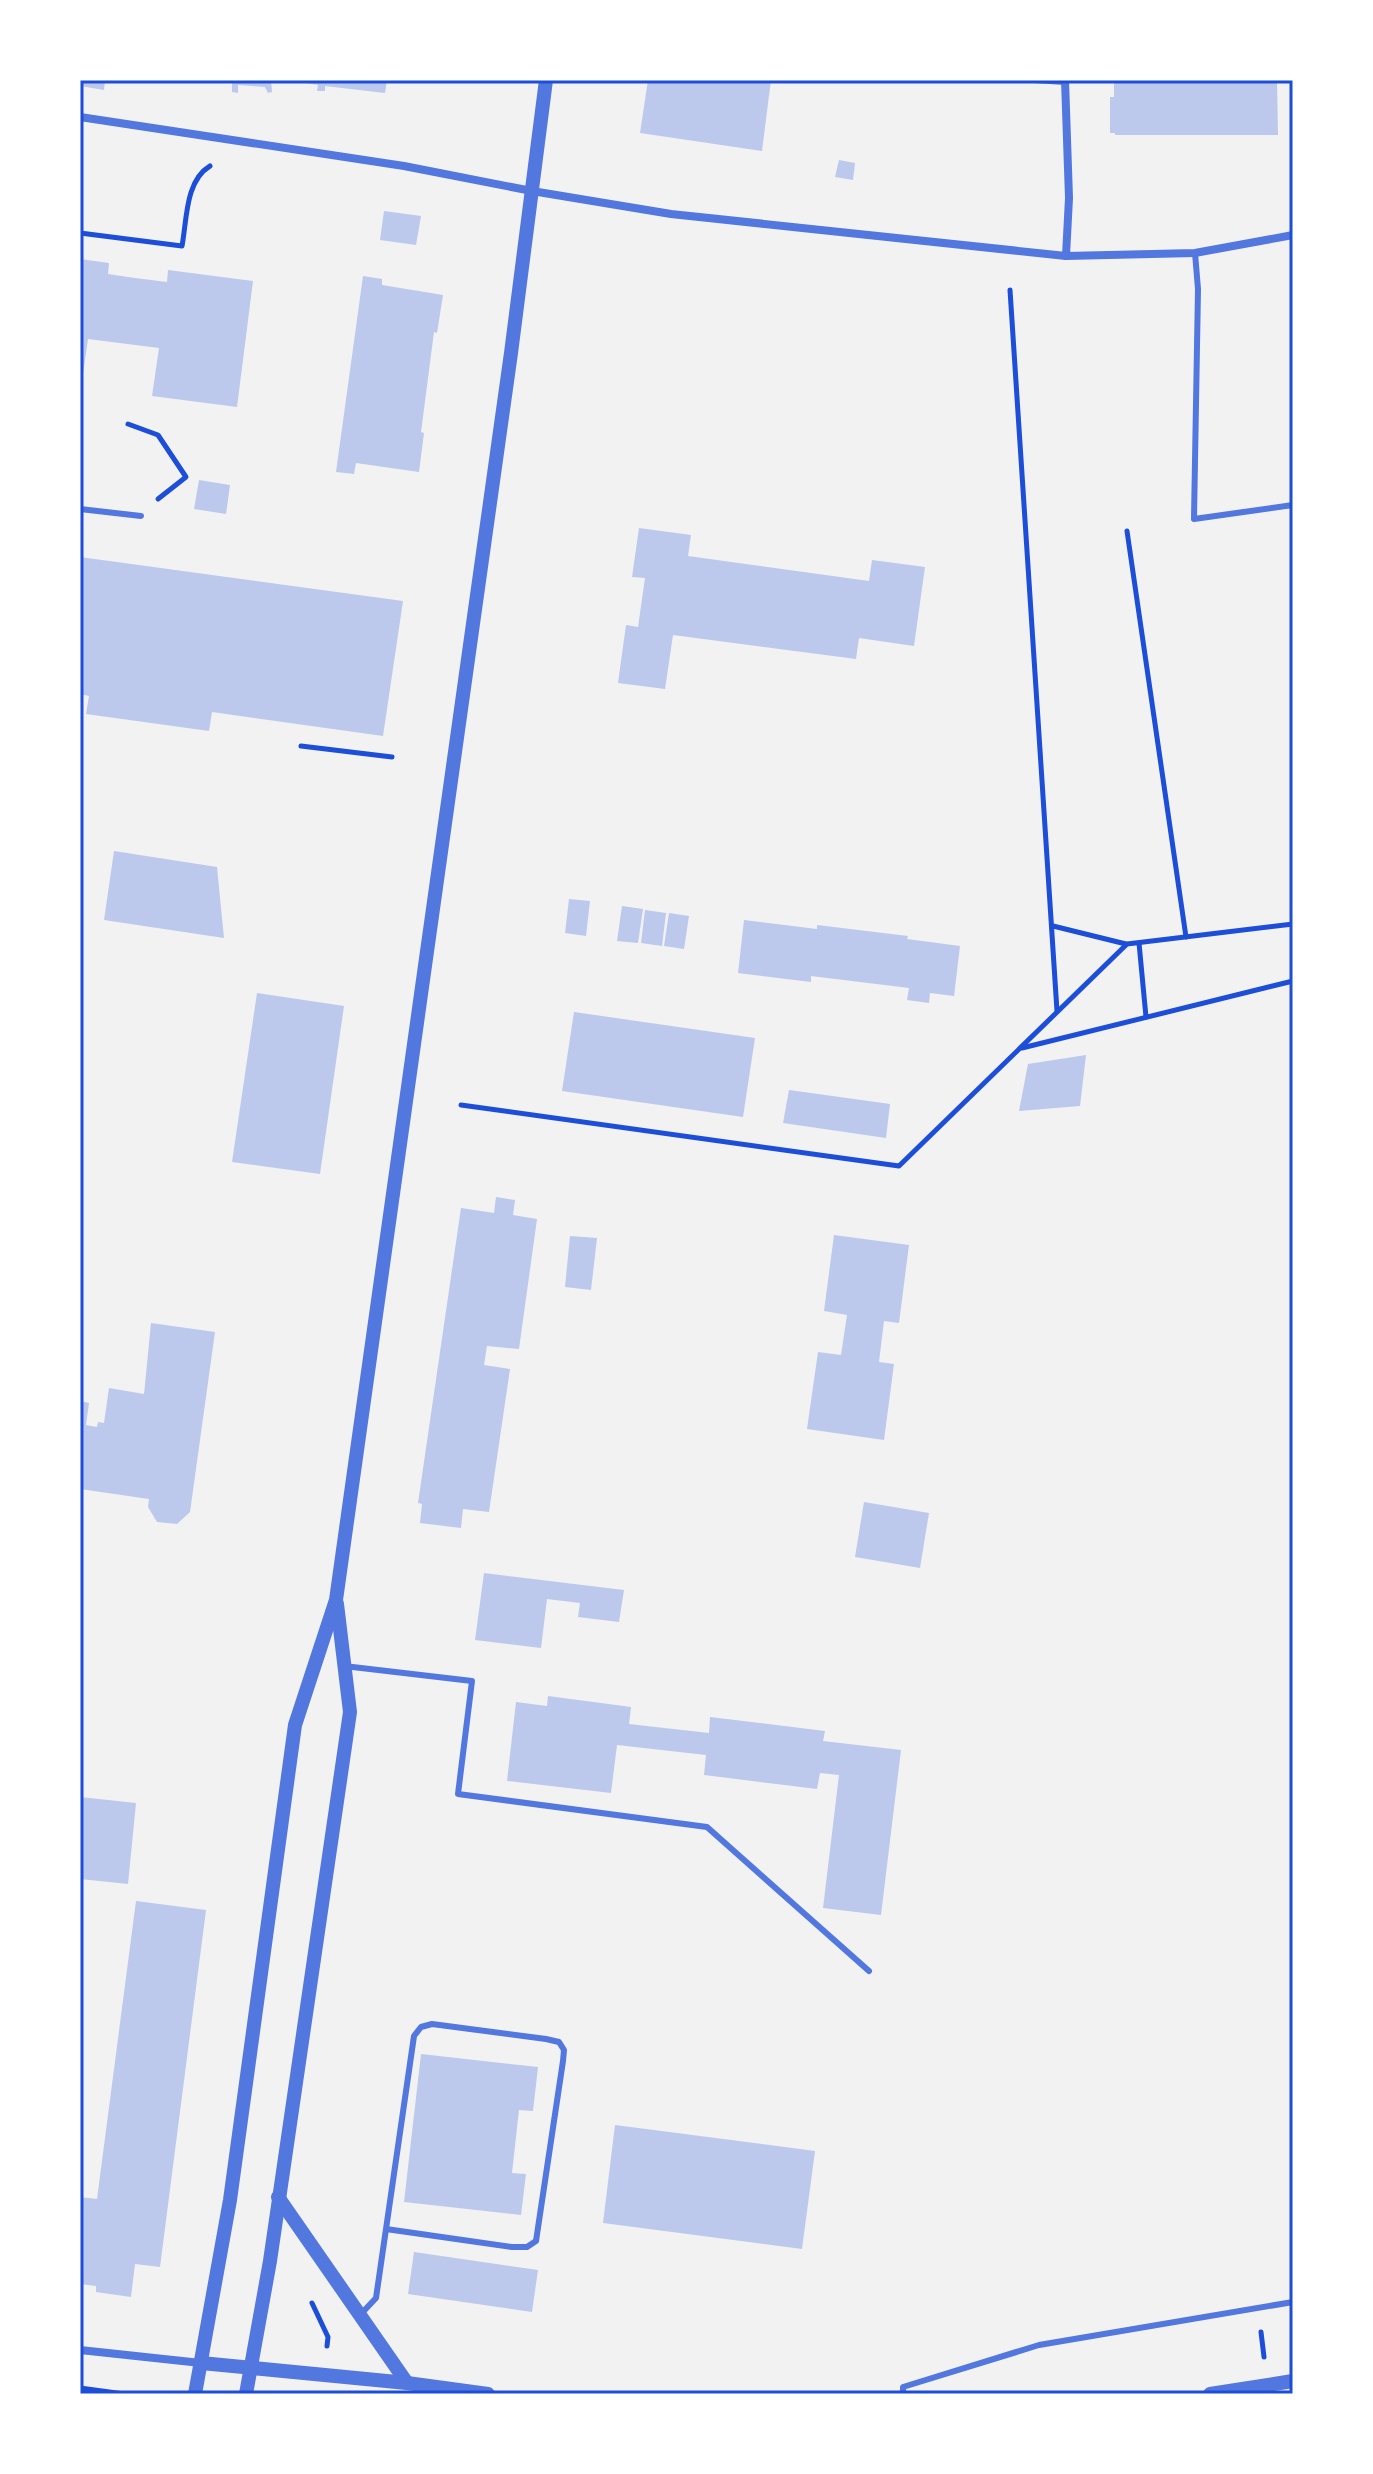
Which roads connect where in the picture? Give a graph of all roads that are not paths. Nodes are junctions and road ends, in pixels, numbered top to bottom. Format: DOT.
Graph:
graph roads {
  1 [pos="546,80"];
  2 [pos="1034,80"];
  3 [pos="1065,81"];
  4 [pos="80,117"];
  5 [pos="532,191"];
  6 [pos="1293,235"];
  7 [pos="1195,253"];
  8 [pos="1066,256"];
  9 [pos="1293,505"];
  10 [pos="80,509"];
  11 [pos="141,516"];
  12 [pos="336,1600"];
  13 [pos="344,1666"];
  14 [pos="869,1971"];
  15 [pos="278,2197"];
  16 [pos="386,2229"];
  17 [pos="1293,2302"];
  18 [pos="360,2315"];
  19 [pos="80,2350"];
  20 [pos="201,2363"];
  21 [pos="251,2367"];
  22 [pos="1293,2381"];
  23 [pos="407,2383"];
  24 [pos="195,2394"];
  25 [pos="246,2394"];
  26 [pos="391,2394"];
  27 [pos="488,2394"];
  28 [pos="903,2394"];
  29 [pos="1210,2394"];
  1 -- 5 [label="street"];
  2 -- 3 [label="lane"];
  3 -- 8 [label="street"];
  4 -- 5 [label="street"];
  5 -- 8 [label="street"];
  5 -- 12 [label="street"];
  6 -- 7 [label="street"];
  7 -- 8 [label="street"];
  7 -- 9 [label="lane"];
  10 -- 11 [label="lane"];
  12 -- 13 [label="street"];
  12 -- 20 [label="street"];
  13 -- 14 [label="lane"];
  13 -- 15 [label="street"];
  15 -- 18 [label="street"];
  15 -- 21 [label="street"];
  16 -- 16 [label="lane"];
  16 -- 18 [label="lane"];
  17 -- 28 [label="lane"];
  18 -- 23 [label="street"];
  19 -- 20 [label="street"];
  20 -- 21 [label="street"];
  20 -- 24 [label="street"];
  21 -- 23 [label="street"];
  21 -- 25 [label="street"];
  22 -- 29 [label="street"];
  23 -- 26 [label="street"];
  23 -- 27 [label="street"];
}
